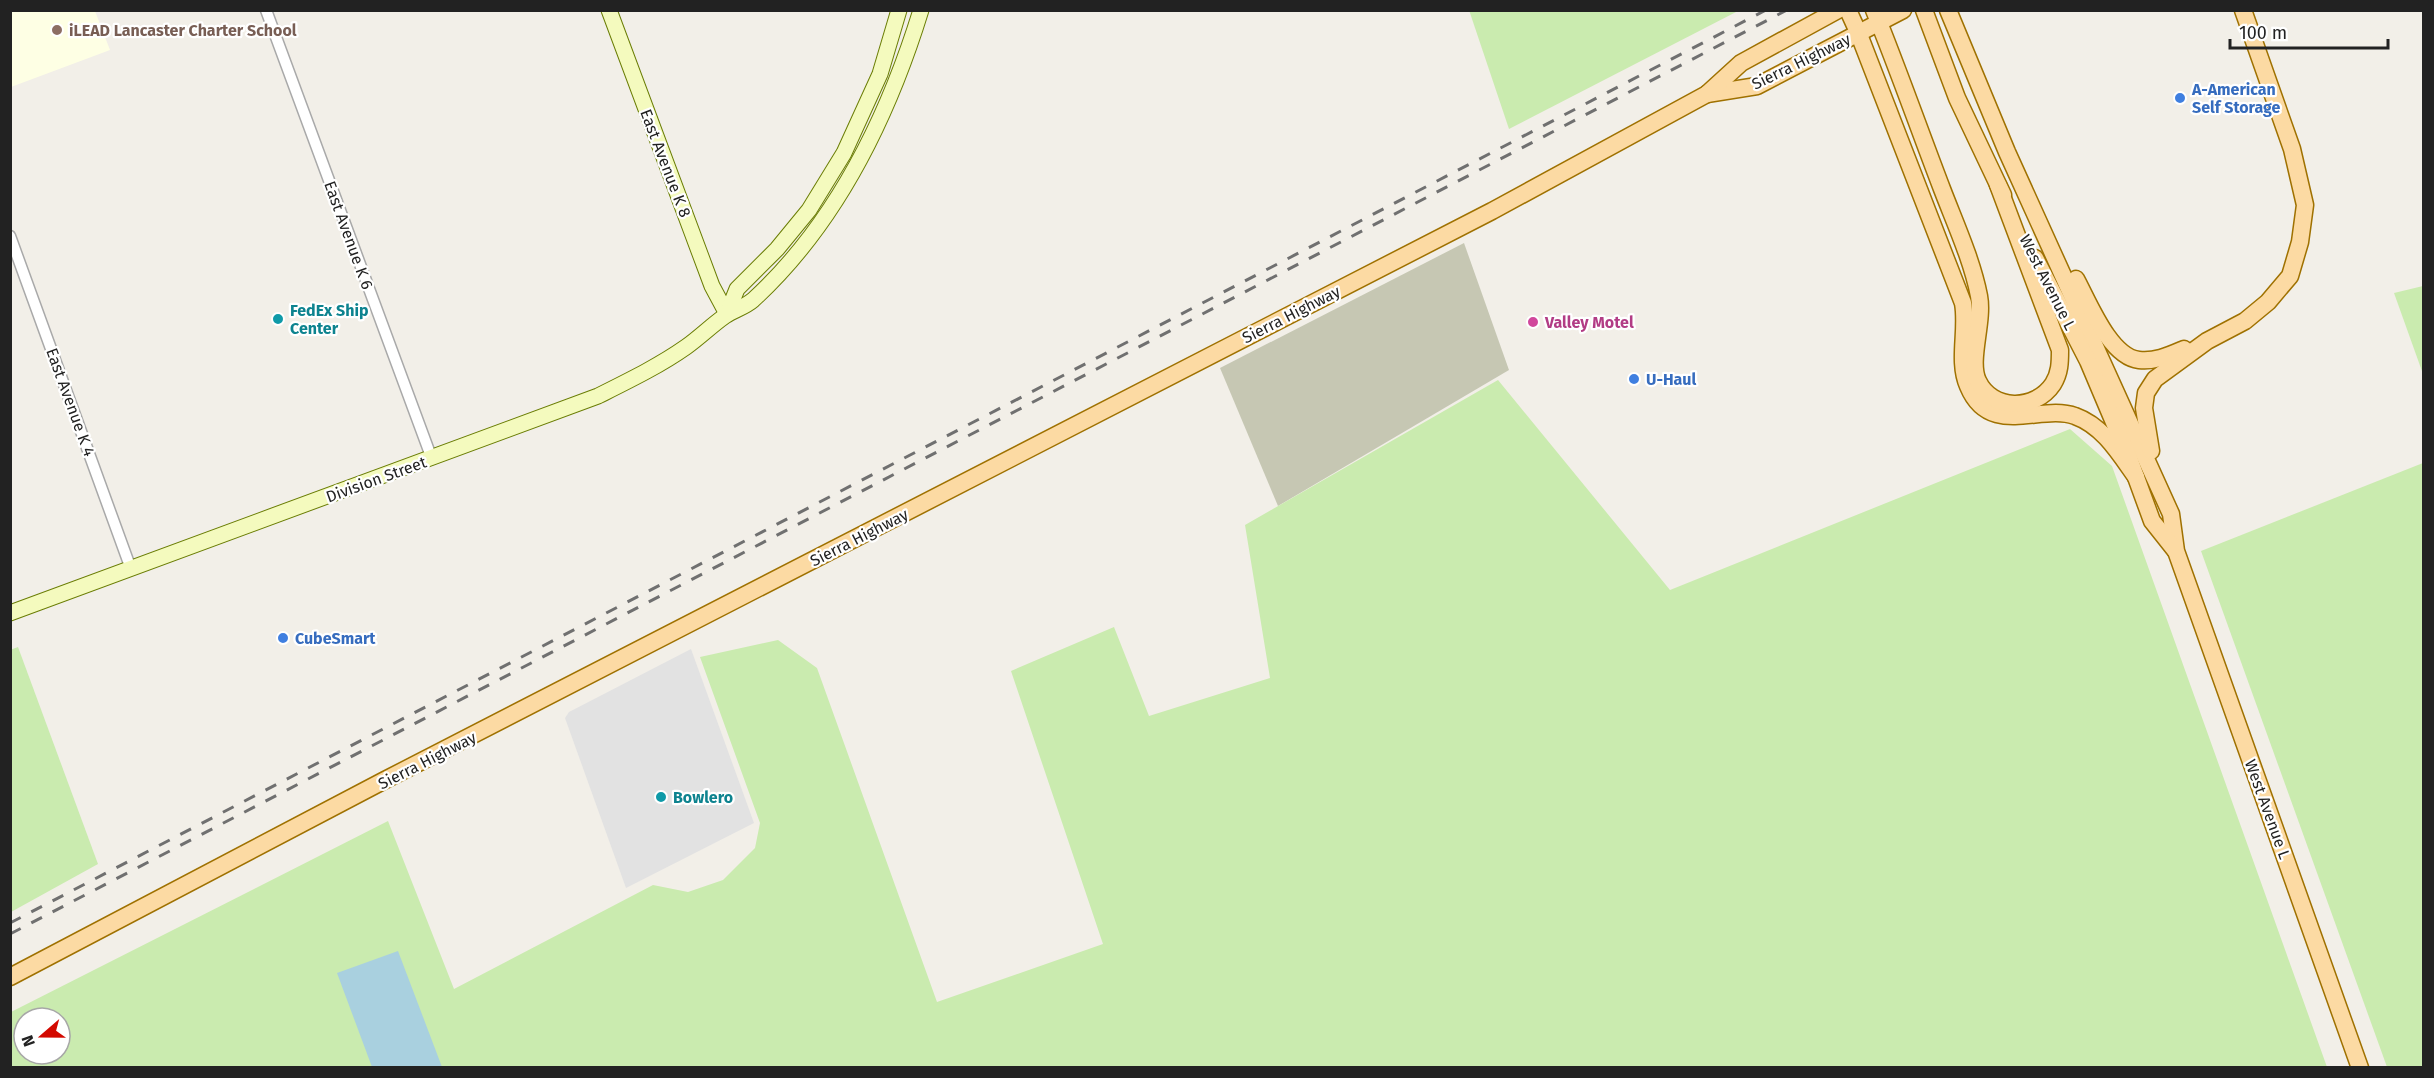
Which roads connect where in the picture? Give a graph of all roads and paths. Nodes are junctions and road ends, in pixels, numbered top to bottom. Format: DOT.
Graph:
graph roads {
  1 [pos="266,10"];
  2 [pos="609,10"];
  3 [pos="899,10"];
  4 [pos="921,10"];
  5 [pos="1838,10"];
  6 [pos="1848,10"];
  7 [pos="1903,10"];
  8 [pos="1924,10"];
  9 [pos="1948,10"];
  10 [pos="2243,10"];
  11 [pos="1876,17"];
  12 [pos="1858,32"];
  13 [pos="1707,94"];
  14 [pos="2007,152"];
  15 [pos="1998,185"];
  16 [pos="10,236"];
  17 [pos="22,266"];
  18 [pos="10,270"];
  19 [pos="727,314"];
  20 [pos="2206,341"];
  21 [pos="432,459"];
  22 [pos="2136,477"];
  23 [pos="2160,486"];
  24 [pos="2176,551"];
  25 [pos="131,569"];
  26 [pos="10,613"];
  27 [pos="10,977"];
  28 [pos="2360,1068"];
  1 -- 21 [label="street, East Avenue K 6"];
  2 -- 19 [label="main road, East Avenue K 8"];
  3 -- 19 [label="main road"];
  4 -- 19 [label="main road, Division Street"];
  5 -- 13 [label="main road, Sierra Highway"];
  6 -- 12 [label="main road"];
  7 -- 11 [label="main road"];
  8 -- 15 [label="main road, West Avenue L"];
  9 -- 14 [label="main road, West Avenue L"];
  10 -- 20 [label="main road"];
  11 -- 12 [label="main road, Sierra Highway"];
  11 -- 15 [label="main road"];
  12 -- 13 [label="main road, Sierra Highway"];
  12 -- 22 [label="main road"];
  13 -- 27 [label="main road, Sierra Highway"];
  14 -- 20 [label="main road"];
  14 -- 23 [label="main road, West Avenue L"];
  15 -- 22 [label="main road, West Avenue L"];
  16 -- 17 [label="street, East Avenue K 4"];
  17 -- 18 [label="street"];
  17 -- 25 [label="street, East Avenue K 4"];
  19 -- 21 [label="main road, Division Street"];
  20 -- 23 [label="main road"];
  21 -- 25 [label="main road, Division Street"];
  22 -- 24 [label="main road, West Avenue L"];
  23 -- 24 [label="main road, West Avenue L"];
  24 -- 28 [label="main road, West Avenue L"];
  25 -- 26 [label="main road, Division Street"];
}
